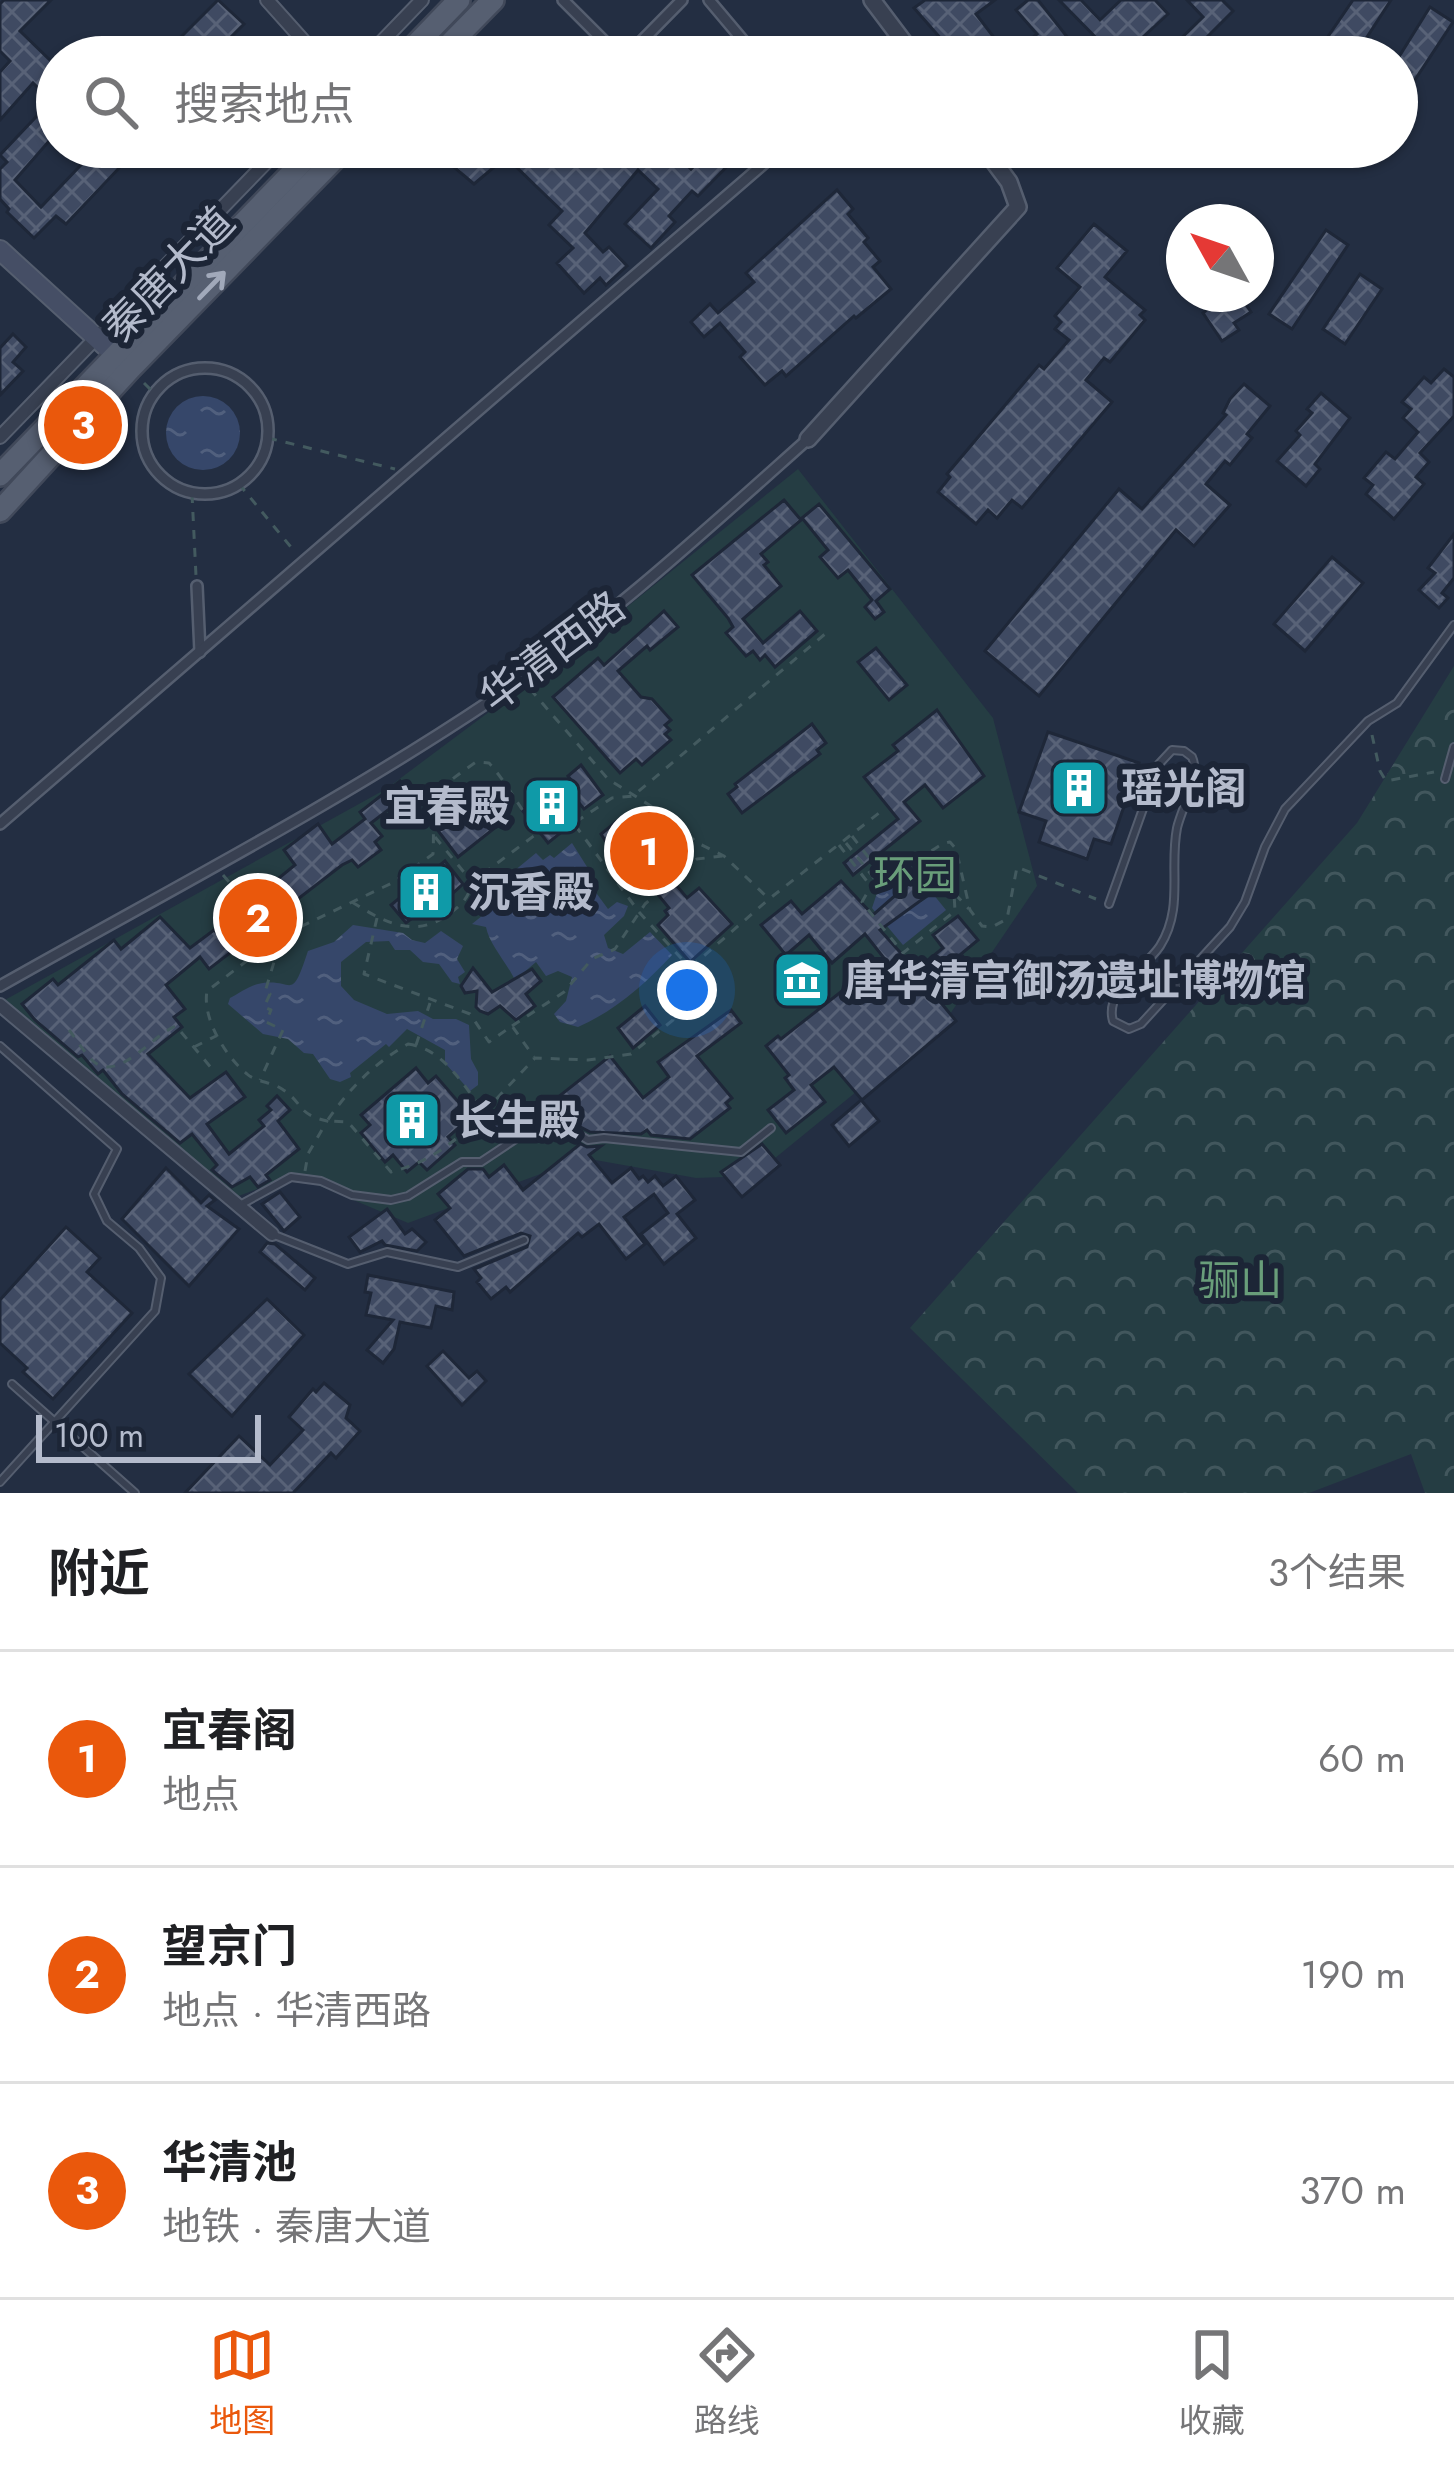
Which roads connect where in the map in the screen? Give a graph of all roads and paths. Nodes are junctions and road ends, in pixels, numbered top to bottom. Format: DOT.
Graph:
graph roads {
  1 [pos="267,0"];
  2 [pos="422,0"];
  3 [pos="459,0"];
  4 [pos="493,0"];
  5 [pos="563,0"];
  6 [pos="682,0"];
  7 [pos="709,0"];
  8 [pos="872,0"];
  9 [pos="299,36"];
  10 [pos="387,36"];
  11 [pos="424,36"];
  12 [pos="457,36"];
  13 [pos="601,36"];
  14 [pos="645,36"];
  15 [pos="739,36"];
  16 [pos="899,36"];
  17 [pos="261,168"];
  18 [pos="298,168"];
  19 [pos="324,168"];
  20 [pos="759,168"];
  21 [pos="999,168"];
  22 [pos="0,250"];
  23 [pos="97,338"];
  24 [pos="123,363"];
  25 [pos="0,437"];
  26 [pos="268,439"];
  27 [pos="808,439"];
  28 [pos="412,472"];
  29 [pos="0,476"];
  30 [pos="239,484"];
  31 [pos="192,494"];
  32 [pos="0,511"];
  33 [pos="304,564"];
  34 [pos="197,586"];
  35 [pos="1454,625"];
  36 [pos="825,634"];
  37 [pos="200,652"];
  38 [pos="521,679"];
  39 [pos="1368,721"];
  40 [pos="1454,747"];
  41 [pos="1444,779"];
  42 [pos="633,796"];
  43 [pos="879,813"];
  44 [pos="574,823"];
  45 [pos="0,824"];
  46 [pos="539,832"];
  47 [pos="851,835"];
  48 [pos="434,836"];
  49 [pos="844,840"];
  50 [pos="838,844"];
  51 [pos="923,855"];
  52 [pos="724,856"];
  53 [pos="214,865"];
  54 [pos="880,873"];
  55 [pos="875,879"];
  56 [pos="472,882"];
  57 [pos="871,886"];
  58 [pos="954,893"];
  59 [pos="769,899"];
  60 [pos="351,901"];
  61 [pos="1109,904"];
  62 [pos="970,910"];
  63 [pos="640,912"];
  64 [pos="376,918"];
  65 [pos="277,938"];
  66 [pos="690,969"];
  67 [pos="0,986"];
  68 [pos="430,1001"];
  69 [pos="0,1005"];
  70 [pos="512,1027"];
  71 [pos="69,1030"];
  72 [pos="217,1036"];
  73 [pos="417,1042"];
  74 [pos="0,1046"];
  75 [pos="194,1048"];
  76 [pos="535,1058"];
  77 [pos="213,1070"];
  78 [pos="260,1080"];
  79 [pos="484,1112"];
  80 [pos="327,1121"];
  81 [pos="771,1128"];
  82 [pos="304,1176"];
  83 [pos="240,1205"];
  84 [pos="272,1234"];
  85 [pos="524,1240"];
  86 [pos="12,1384"];
  87 [pos="56,1422"];
  88 [pos="0,1482"];
  89 [pos="135,1493"];
  1 -- 9 [label="street"];
  2 -- 10 [label="street"];
  3 -- 11 [label="main road"];
  4 -- 12 [label="main road"];
  5 -- 13 [label="street"];
  6 -- 14 [label="street"];
  7 -- 15 [label="street"];
  8 -- 16 [label="street"];
  17 -- 23 [label="street"];
  18 -- 24 [label="main road, 秦唐大道"];
  24 -- 19 [label="main road, 秦唐大道, one-way"];
  20 -- 28 [label="street"];
  21 -- 27 [label="street, 华清西路"];
  22 -- 23 [label="main road"];
  23 -- 24 [label="main road"];
  23 -- 25 [label="street"];
  24 -- 29 [label="main road, 秦唐大道"];
  24 -- 32 [label="main road, 秦唐大道"];
  26 -- 28 [label="path"];
  26 -- 30 [label="street"];
  26 -- 31 [label="street"];
  27 -- 38 [label="street, 华清西路"];
  28 -- 33 [label="street"];
  30 -- 31 [label="street"];
  30 -- 33 [label="path"];
  31 -- 34 [label="path"];
  33 -- 37 [label="street"];
  34 -- 37 [label="street"];
  35 -- 39 [label="lane"];
  36 -- 42 [label="path"];
  37 -- 45 [label="street"];
  38 -- 42 [label="path"];
  38 -- 53 [label="street, 华清西路"];
  39 -- 41 [label="path"];
  39 -- 61 [label="lane"];
  40 -- 41 [label="lane"];
  42 -- 44 [label="path"];
  42 -- 52 [label="path"];
  43 -- 47 [label="path"];
  44 -- 46 [label="path"];
  44 -- 63 [label="path"];
  46 -- 48 [label="path"];
  46 -- 56 [label="path"];
  47 -- 49 [label="path"];
  47 -- 54 [label="path"];
  48 -- 56 [label="path"];
  48 -- 60 [label="path"];
  49 -- 50 [label="path"];
  49 -- 55 [label="path"];
  50 -- 57 [label="path"];
  50 -- 59 [label="path"];
  51 -- 54 [label="path"];
  51 -- 58 [label="path"];
  51 -- 62 [label="path"];
  52 -- 59 [label="path"];
  52 -- 63 [label="path"];
  53 -- 65 [label="path"];
  53 -- 67 [label="street, 华清西路"];
  54 -- 55 [label="path"];
  55 -- 57 [label="path"];
  56 -- 64 [label="path"];
  57 -- 58 [label="path"];
  58 -- 62 [label="path"];
  59 -- 66 [label="path"];
  60 -- 64 [label="path"];
  60 -- 65 [label="path"];
  61 -- 62 [label="path"];
  63 -- 66 [label="path"];
  63 -- 70 [label="path"];
  64 -- 68 [label="path"];
  65 -- 72 [label="path"];
  65 -- 78 [label="path"];
  66 -- 76 [label="path"];
  68 -- 70 [label="path"];
  68 -- 73 [label="path"];
  69 -- 83 [label="street"];
  70 -- 76 [label="path"];
  71 -- 75 [label="path"];
  72 -- 75 [label="path"];
  72 -- 78 [label="path"];
  73 -- 79 [label="path"];
  73 -- 80 [label="path"];
  74 -- 87 [label="lane"];
  75 -- 77 [label="path"];
  76 -- 79 [label="path"];
  78 -- 80 [label="path"];
  79 -- 80 [label="path"];
  80 -- 82 [label="path"];
  81 -- 83 [label="lane"];
  83 -- 84 [label="street"];
  84 -- 85 [label="lane"];
  86 -- 87 [label="lane"];
  87 -- 88 [label="lane"];
  87 -- 89 [label="lane"];
}
